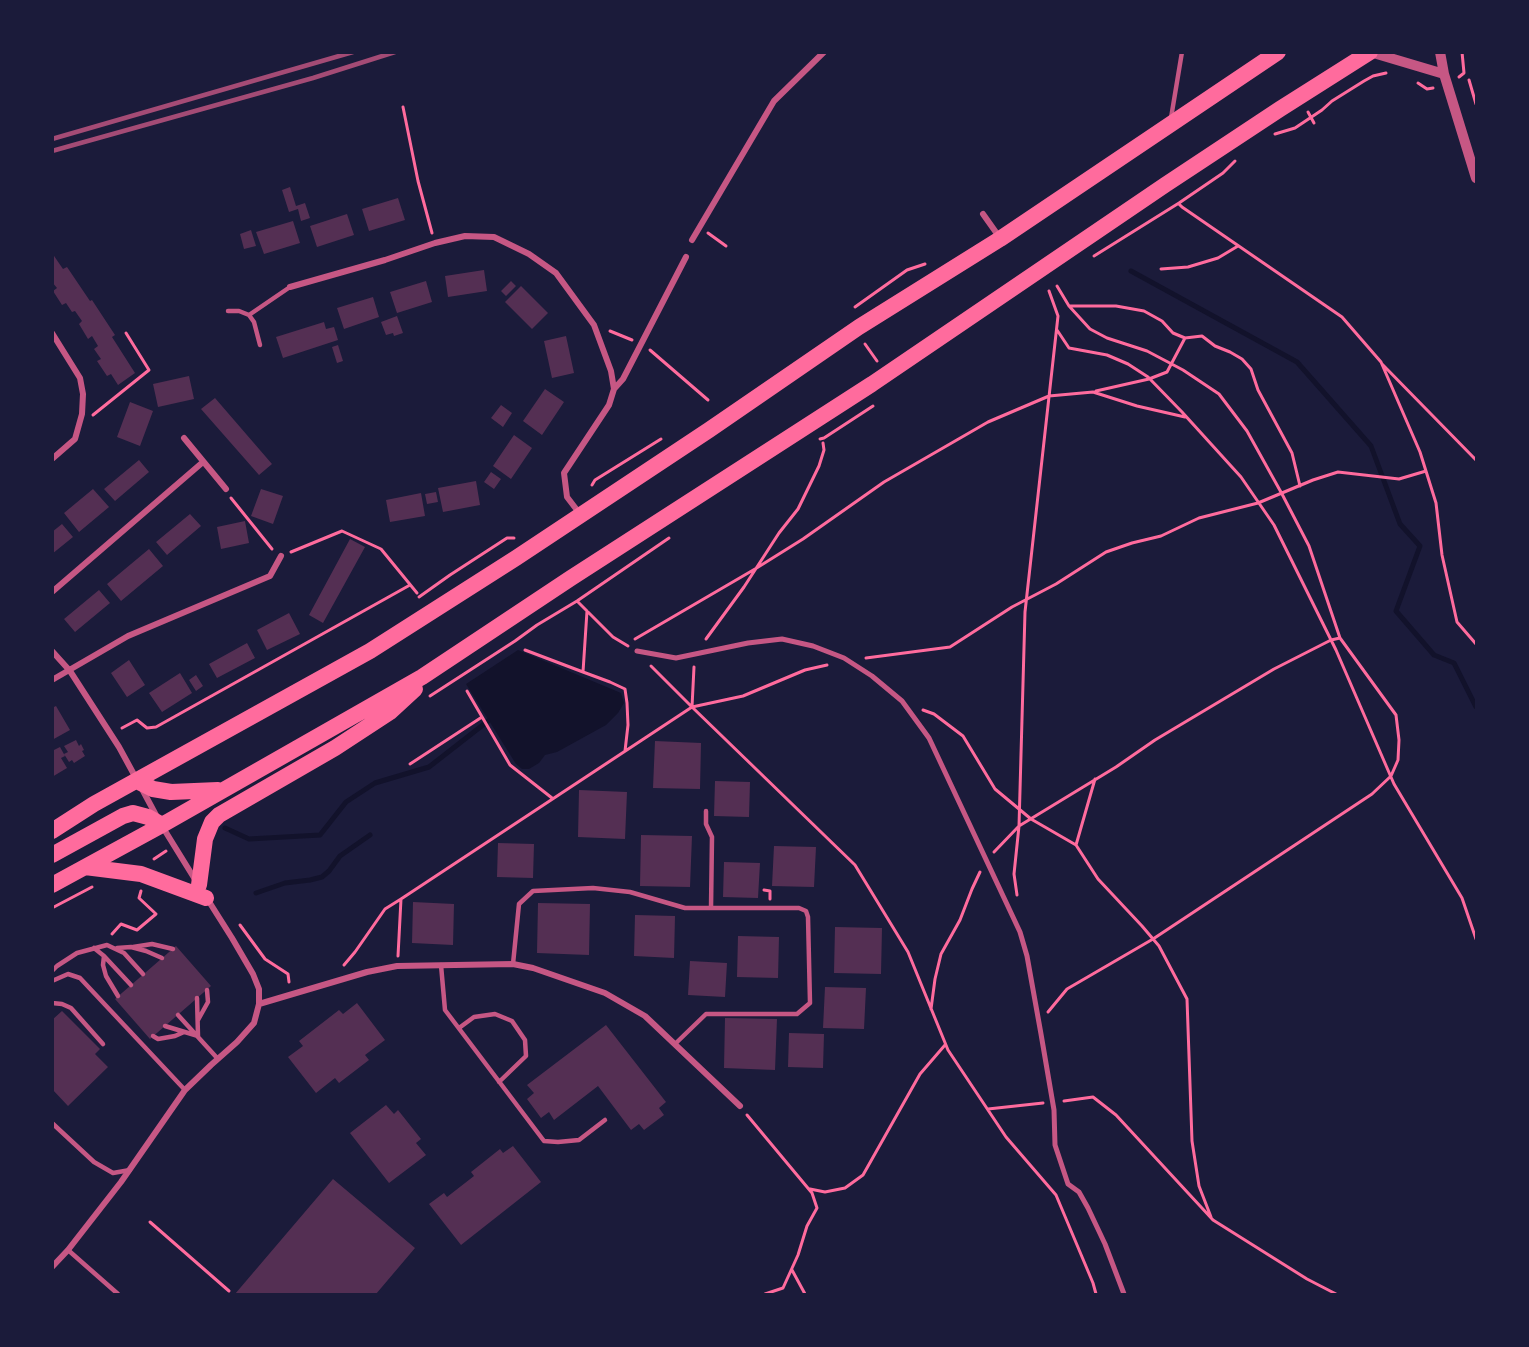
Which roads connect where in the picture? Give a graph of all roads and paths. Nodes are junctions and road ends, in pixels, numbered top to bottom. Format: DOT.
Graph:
graph roads {
  1 [pos="824,52"];
  2 [pos="1182,52"];
  3 [pos="1278,52"];
  4 [pos="1370,52"];
  5 [pos="1440,52"];
  6 [pos="1462,52"];
  7 [pos="1395,73"];
  8 [pos="1445,78"];
  9 [pos="1412,80"];
  10 [pos="1469,80"];
  11 [pos="1476,104"];
  12 [pos="403,107"];
  13 [pos="1308,112"];
  14 [pos="1311,118"];
  15 [pos="1314,123"];
  16 [pos="1170,124"];
  17 [pos="1268,139"];
  18 [pos="1236,160"];
  19 [pos="1476,178"];
  20 [pos="1179,203"];
  21 [pos="983,214"];
  22 [pos="700,227"];
  23 [pos="1000,239"];
  24 [pos="692,240"];
  25 [pos="435,243"];
  26 [pos="726,246"];
  27 [pos="1238,246"];
  28 [pos="686,257"];
  29 [pos="1092,258"];
  30 [pos="927,263"];
  31 [pos="1161,268"];
  32 [pos="1057,286"];
  33 [pos="290,287"];
  34 [pos="1049,291"];
  35 [pos="855,304"];
  36 [pos="1069,306"];
  37 [pos="228,311"];
  38 [pos="848,312"];
  39 [pos="249,315"];
  40 [pos="868,322"];
  41 [pos="594,325"];
  42 [pos="1057,330"];
  43 [pos="52,333"];
  44 [pos="126,333"];
  45 [pos="1185,338"];
  46 [pos="642,343"];
  47 [pos="260,345"];
  48 [pos="1381,362"];
  49 [pos="878,364"];
  50 [pos="1171,364"];
  51 [pos="1149,379"];
  52 [pos="614,389"];
  53 [pos="1093,392"];
  54 [pos="1049,396"];
  55 [pos="708,400"];
  56 [pos="873,406"];
  57 [pos="1187,417"];
  58 [pos="79,426"];
  59 [pos="184,438"];
  60 [pos="661,439"];
  61 [pos="52,459"];
  62 [pos="1476,460"];
  63 [pos="203,462"];
  64 [pos="1426,471"];
  65 [pos="1300,486"];
  66 [pos="226,489"];
  67 [pos="1282,494"];
  68 [pos="1258,503"];
  69 [pos="576,509"];
  70 [pos="517,538"];
  71 [pos="281,556"];
  72 [pos="755,569"];
  73 [pos="562,584"];
  74 [pos="410,585"];
  75 [pos="52,592"];
  76 [pos="417,593"];
  77 [pos="1026,600"];
  78 [pos="410,603"];
  79 [pos="587,611"];
  80 [pos="1340,638"];
  81 [pos="636,639"];
  82 [pos="1331,640"];
  83 [pos="1476,644"];
  84 [pos="525,650"];
  85 [pos="52,651"];
  86 [pos="637,651"];
  87 [pos="700,654"];
  88 [pos="848,661"];
  89 [pos="442,664"];
  90 [pos="70,670"];
  91 [pos="583,672"];
  92 [pos="52,680"];
  93 [pos="467,691"];
  94 [pos="902,701"];
  95 [pos="692,707"];
  96 [pos="482,717"];
  97 [pos="122,728"];
  98 [pos="625,751"];
  99 [pos="410,764"];
  100 [pos="1391,776"];
  101 [pos="1095,779"];
  102 [pos="137,781"];
  103 [pos="224,790"];
  104 [pos="553,799"];
  105 [pos="1019,809"];
  106 [pos="706,811"];
  107 [pos="1031,819"];
  108 [pos="162,825"];
  109 [pos="1018,826"];
  110 [pos="52,831"];
  111 [pos="1076,845"];
  112 [pos="52,855"];
  113 [pos="987,861"];
  114 [pos="84,867"];
  115 [pos="52,885"];
  116 [pos="97,885"];
  117 [pos="140,887"];
  118 [pos="202,891"];
  119 [pos="1018,897"];
  120 [pos="400,899"];
  121 [pos="52,908"];
  122 [pos="711,908"];
  123 [pos="240,924"];
  124 [pos="1153,939"];
  125 [pos="1476,939"];
  126 [pos="107,945"];
  127 [pos="130,947"];
  128 [pos="94,948"];
  129 [pos="114,948"];
  130 [pos="173,949"];
  131 [pos="104,956"];
  132 [pos="162,958"];
  133 [pos="513,964"];
  134 [pos="441,965"];
  135 [pos="343,966"];
  136 [pos="397,966"];
  137 [pos="52,971"];
  138 [pos="143,974"];
  139 [pos="52,981"];
  140 [pos="131,986"];
  141 [pos="207,990"];
  142 [pos="291,995"];
  143 [pos="118,996"];
  144 [pos="197,998"];
  145 [pos="53,1002"];
  146 [pos="259,1004"];
  147 [pos="931,1010"];
  148 [pos="178,1015"];
  149 [pos="1038,1017"];
  150 [pos="198,1020"];
  151 [pos="165,1026"];
  152 [pos="459,1028"];
  153 [pos="184,1032"];
  154 [pos="153,1036"];
  155 [pos="198,1036"];
  156 [pos="103,1044"];
  157 [pos="675,1044"];
  158 [pos="946,1045"];
  159 [pos="218,1059"];
  160 [pos="499,1082"];
  161 [pos="185,1090"];
  162 [pos="1053,1102"];
  163 [pos="740,1107"];
  164 [pos="988,1109"];
  165 [pos="605,1120"];
  166 [pos="52,1123"];
  167 [pos="130,1170"];
  168 [pos="808,1189"];
  169 [pos="1213,1220"];
  170 [pos="150,1222"];
  171 [pos="68,1250"];
  172 [pos="52,1267"];
  173 [pos="792,1269"];
  174 [pos="229,1291"];
  175 [pos="118,1294"];
  176 [pos="765,1294"];
  177 [pos="805,1294"];
  178 [pos="1096,1294"];
  179 [pos="1124,1294"];
  180 [pos="1336,1294"];
  1 -- 22 [label="street"];
  2 -- 16 [label="lane"];
  3 -- 16 [label="highway"];
  4 -- 8 [label="street"];
  4 -- 73 [label="highway"];
  5 -- 8 [label="street"];
  6 -- 8 [label="path"];
  7 -- 14 [label="path"];
  8 -- 9 [label="path"];
  8 -- 19 [label="street"];
  10 -- 11 [label="path"];
  12 -- 25 [label="path"];
  13 -- 14 [label="path"];
  14 -- 15 [label="path"];
  14 -- 17 [label="path"];
  16 -- 23 [label="highway"];
  18 -- 20 [label="path"];
  20 -- 27 [label="path"];
  20 -- 29 [label="path"];
  21 -- 23 [label="street"];
  22 -- 24 [label="street"];
  22 -- 26 [label="path"];
  23 -- 40 [label="highway"];
  25 -- 33 [label="street"];
  25 -- 41 [label="street"];
  27 -- 31 [label="path"];
  27 -- 48 [label="path"];
  28 -- 46 [label="street"];
  30 -- 35 [label="path"];
  32 -- 36 [label="path"];
  33 -- 39 [label="lane"];
  34 -- 42 [label="path"];
  35 -- 38 [label="path"];
  35 -- 40 [label="path"];
  36 -- 45 [label="path"];
  36 -- 50 [label="path"];
  37 -- 39 [label="lane"];
  39 -- 47 [label="lane"];
  40 -- 49 [label="path"];
  40 -- 69 [label="highway"];
  41 -- 46 [label="path"];
  41 -- 52 [label="street"];
  42 -- 51 [label="path"];
  42 -- 54 [label="path"];
  43 -- 58 [label="street"];
  44 -- 58 [label="path"];
  45 -- 50 [label="path"];
  45 -- 65 [label="path"];
  46 -- 52 [label="street"];
  46 -- 55 [label="path"];
  48 -- 62 [label="path"];
  48 -- 64 [label="path"];
  50 -- 51 [label="path"];
  50 -- 67 [label="path"];
  51 -- 53 [label="path"];
  51 -- 57 [label="path"];
  52 -- 69 [label="street"];
  53 -- 54 [label="path"];
  53 -- 57 [label="path"];
  54 -- 72 [label="path"];
  54 -- 77 [label="path"];
  56 -- 72 [label="path"];
  57 -- 68 [label="path"];
  58 -- 61 [label="street"];
  59 -- 63 [label="street"];
  60 -- 69 [label="path"];
  63 -- 66 [label="street"];
  63 -- 75 [label="street"];
  64 -- 65 [label="path"];
  64 -- 83 [label="path"];
  65 -- 67 [label="path"];
  66 -- 71 [label="path"];
  67 -- 68 [label="path"];
  67 -- 80 [label="path"];
  68 -- 77 [label="path"];
  68 -- 82 [label="path"];
  69 -- 102 [label="highway"];
  70 -- 78 [label="path"];
  71 -- 74 [label="path"];
  71 -- 90 [label="street"];
  72 -- 81 [label="path"];
  72 -- 87 [label="path"];
  73 -- 79 [label="path"];
  73 -- 89 [label="highway"];
  74 -- 76 [label="path"];
  74 -- 97 [label="path"];
  77 -- 88 [label="path"];
  77 -- 105 [label="path"];
  79 -- 86 [label="path"];
  79 -- 91 [label="path"];
  80 -- 82 [label="path"];
  80 -- 100 [label="path"];
  82 -- 100 [label="path"];
  82 -- 101 [label="path"];
  84 -- 91 [label="path"];
  85 -- 90 [label="street"];
  86 -- 87 [label="street"];
  86 -- 95 [label="path"];
  87 -- 88 [label="street"];
  87 -- 95 [label="path"];
  88 -- 94 [label="street"];
  88 -- 95 [label="path"];
  89 -- 103 [label="highway"];
  89 -- 118 [label="highway"];
  90 -- 92 [label="street"];
  90 -- 102 [label="street"];
  91 -- 98 [label="path"];
  93 -- 96 [label="path"];
  94 -- 105 [label="path"];
  94 -- 113 [label="street"];
  95 -- 98 [label="path"];
  95 -- 147 [label="path"];
  96 -- 99 [label="path"];
  96 -- 104 [label="path"];
  98 -- 104 [label="path"];
  100 -- 124 [label="path"];
  100 -- 125 [label="path"];
  101 -- 107 [label="path"];
  101 -- 111 [label="path"];
  102 -- 103 [label="highway"];
  102 -- 108 [label="street"];
  102 -- 110 [label="highway"];
  103 -- 108 [label="highway"];
  104 -- 120 [label="path"];
  105 -- 107 [label="path"];
  105 -- 109 [label="path"];
  106 -- 122 [label="lane"];
  107 -- 109 [label="path"];
  107 -- 111 [label="path"];
  108 -- 112 [label="highway"];
  108 -- 114 [label="highway"];
  108 -- 118 [label="street"];
  109 -- 113 [label="path"];
  109 -- 119 [label="path"];
  111 -- 124 [label="path"];
  113 -- 147 [label="path"];
  113 -- 149 [label="street"];
  114 -- 115 [label="highway"];
  114 -- 118 [label="highway"];
  116 -- 121 [label="path"];
  117 -- 126 [label="path"];
  118 -- 146 [label="street"];
  120 -- 135 [label="path"];
  120 -- 136 [label="path"];
  122 -- 133 [label="lane"];
  122 -- 157 [label="lane"];
  123 -- 142 [label="path"];
  124 -- 149 [label="path"];
  124 -- 169 [label="path"];
  126 -- 128 [label="lane"];
  126 -- 129 [label="lane"];
  127 -- 129 [label="lane"];
  127 -- 130 [label="lane"];
  127 -- 132 [label="lane"];
  128 -- 131 [label="lane"];
  128 -- 137 [label="lane"];
  129 -- 138 [label="lane"];
  131 -- 140 [label="lane"];
  131 -- 143 [label="lane"];
  133 -- 134 [label="street"];
  133 -- 157 [label="street"];
  134 -- 136 [label="street"];
  134 -- 152 [label="lane"];
  136 -- 142 [label="street"];
  139 -- 161 [label="lane"];
  141 -- 150 [label="lane"];
  142 -- 146 [label="street"];
  144 -- 150 [label="lane"];
  145 -- 156 [label="lane"];
  146 -- 159 [label="street"];
  147 -- 158 [label="path"];
  148 -- 155 [label="lane"];
  149 -- 162 [label="street"];
  150 -- 155 [label="lane"];
  151 -- 153 [label="lane"];
  152 -- 160 [label="lane"];
  152 -- 160 [label="lane"];
  153 -- 154 [label="lane"];
  153 -- 155 [label="lane"];
  155 -- 159 [label="lane"];
  157 -- 163 [label="street"];
  158 -- 164 [label="path"];
  158 -- 168 [label="path"];
  159 -- 161 [label="street"];
  160 -- 165 [label="lane"];
  161 -- 167 [label="street"];
  162 -- 164 [label="path"];
  162 -- 169 [label="path"];
  162 -- 179 [label="street"];
  163 -- 168 [label="path"];
  164 -- 178 [label="path"];
  166 -- 167 [label="lane"];
  167 -- 171 [label="street"];
  168 -- 173 [label="path"];
  169 -- 180 [label="path"];
  170 -- 174 [label="path"];
  171 -- 172 [label="street"];
  171 -- 175 [label="lane"];
  173 -- 176 [label="path"];
  173 -- 177 [label="path"];
}
